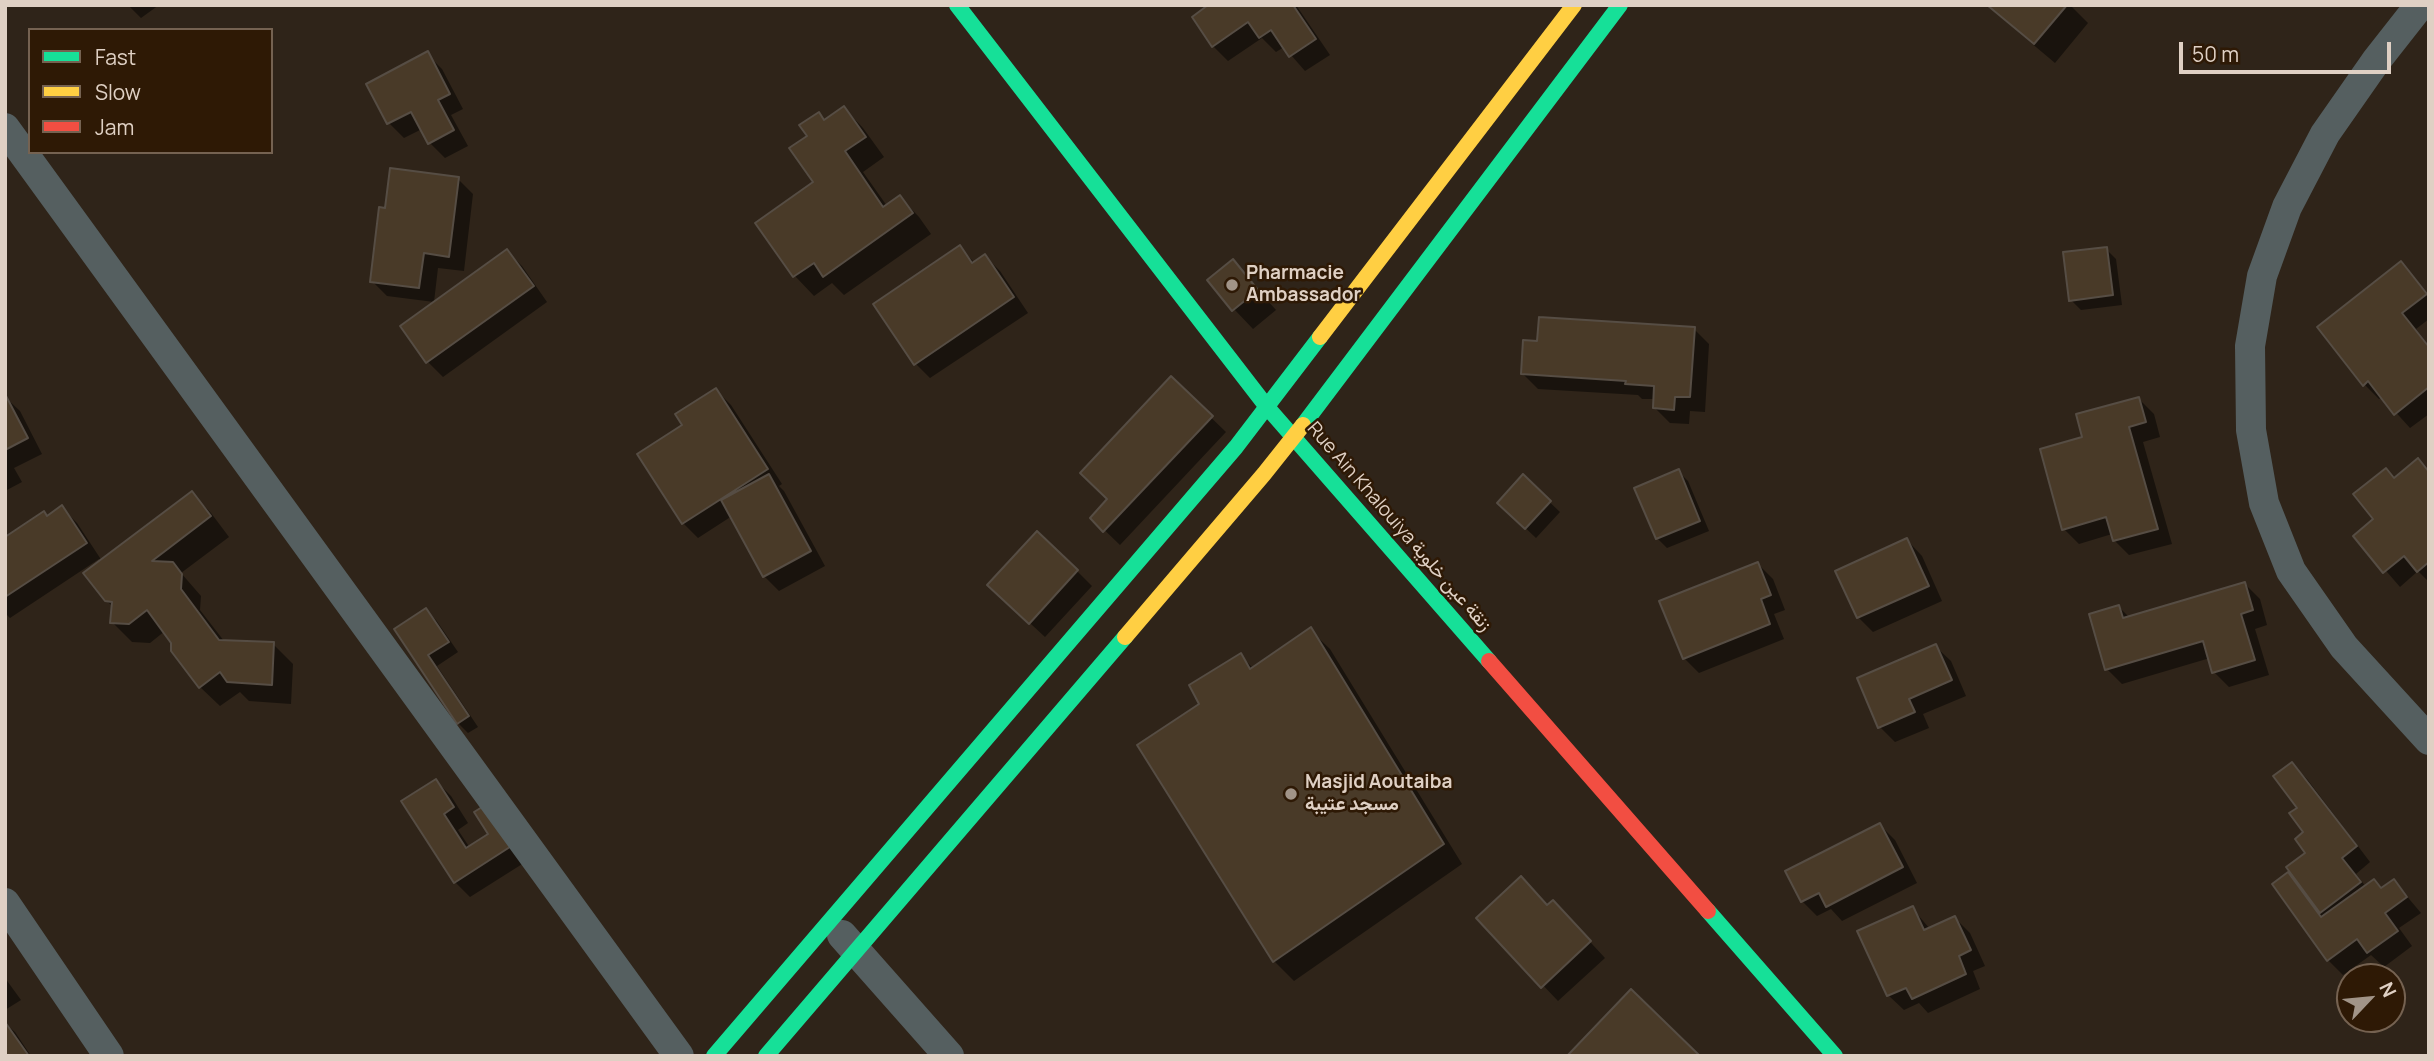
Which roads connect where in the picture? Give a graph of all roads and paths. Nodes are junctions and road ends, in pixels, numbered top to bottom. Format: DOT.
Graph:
graph roads {
  1 [pos="957,5"];
  2 [pos="1574,5"];
  3 [pos="1620,5"];
  4 [pos="2420,5"];
  5 [pos="5,128"];
  6 [pos="1267,407"];
  7 [pos="1293,438"];
  8 [pos="2429,740"];
  9 [pos="5,903"];
  10 [pos="830,922"];
  11 [pos="857,951"];
  12 [pos="109,1056"];
  13 [pos="679,1056"];
  14 [pos="714,1056"];
  15 [pos="766,1056"];
  16 [pos="949,1056"];
  17 [pos="1835,1056"];
  1 -- 6 [label="street, Rue Ain Khalouiya زنقة عين خلوية"];
  2 -- 6 [label="street"];
  3 -- 7 [label="street"];
  4 -- 8 [label="street"];
  5 -- 13 [label="street"];
  6 -- 7 [label="street, Rue Ain Khalouiya زنقة عين خلوية"];
  6 -- 10 [label="street"];
  7 -- 11 [label="street"];
  7 -- 17 [label="street, Rue Ain Khalouiya زنقة عين خلوية"];
  9 -- 12 [label="street"];
  10 -- 11 [label="street"];
  10 -- 14 [label="street"];
  11 -- 15 [label="street"];
  11 -- 16 [label="street"];
}
